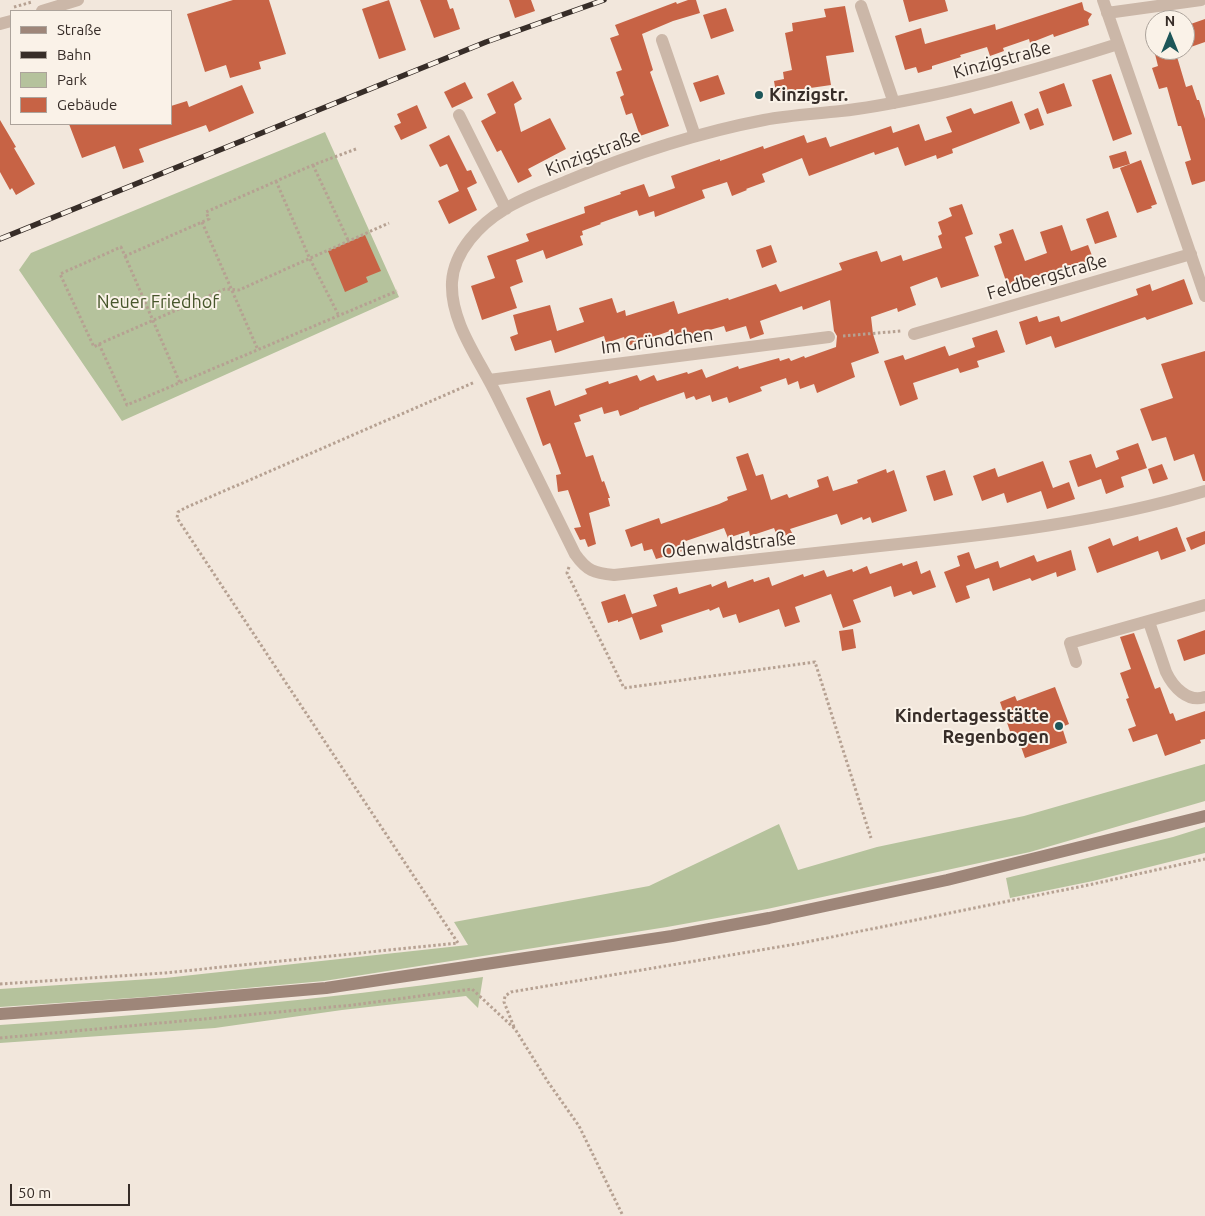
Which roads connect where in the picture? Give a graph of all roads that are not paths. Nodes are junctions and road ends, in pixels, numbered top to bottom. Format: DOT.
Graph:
graph roads {
  1 [pos="78,0"];
  2 [pos="1103,0"];
  3 [pos="1201,0"];
  4 [pos="861,6"];
  5 [pos="45,10"];
  6 [pos="1108,13"];
  7 [pos="10,15"];
  8 [pos="0,24"];
  9 [pos="662,40"];
  10 [pos="1118,44"];
  11 [pos="894,103"];
  12 [pos="459,115"];
  13 [pos="695,136"];
  14 [pos="506,209"];
  15 [pos="1190,254"];
  16 [pos="455,266"];
  17 [pos="1205,296"];
  18 [pos="914,334"];
  19 [pos="829,337"];
  20 [pos="488,379"];
  21 [pos="1205,492"];
  22 [pos="1205,605"];
  23 [pos="1149,622"];
  24 [pos="1076,662"];
  25 [pos="1205,697"];
  26 [pos="1205,816"];
  27 [pos="0,1014"];
  1 -- 5 [label="street"];
  2 -- 6 [label="street"];
  3 -- 6 [label="street"];
  4 -- 11 [label="street"];
  6 -- 10 [label="street"];
  7 -- 8 [label="street"];
  9 -- 13 [label="street"];
  10 -- 11 [label="street, Kinzigstraße"];
  10 -- 15 [label="street"];
  11 -- 13 [label="street, Kinzigstraße"];
  12 -- 14 [label="street"];
  13 -- 14 [label="street, Kinzigstraße"];
  14 -- 16 [label="street, Kinzigstraße"];
  15 -- 17 [label="street"];
  15 -- 18 [label="street, Feldbergstraße"];
  16 -- 20 [label="street, Odenwaldstraße"];
  19 -- 20 [label="street, Im Gründchen"];
  20 -- 21 [label="street, Odenwaldstraße"];
  22 -- 23 [label="street"];
  23 -- 24 [label="street"];
  23 -- 25 [label="street"];
  26 -- 27 [label="main road"];
}
